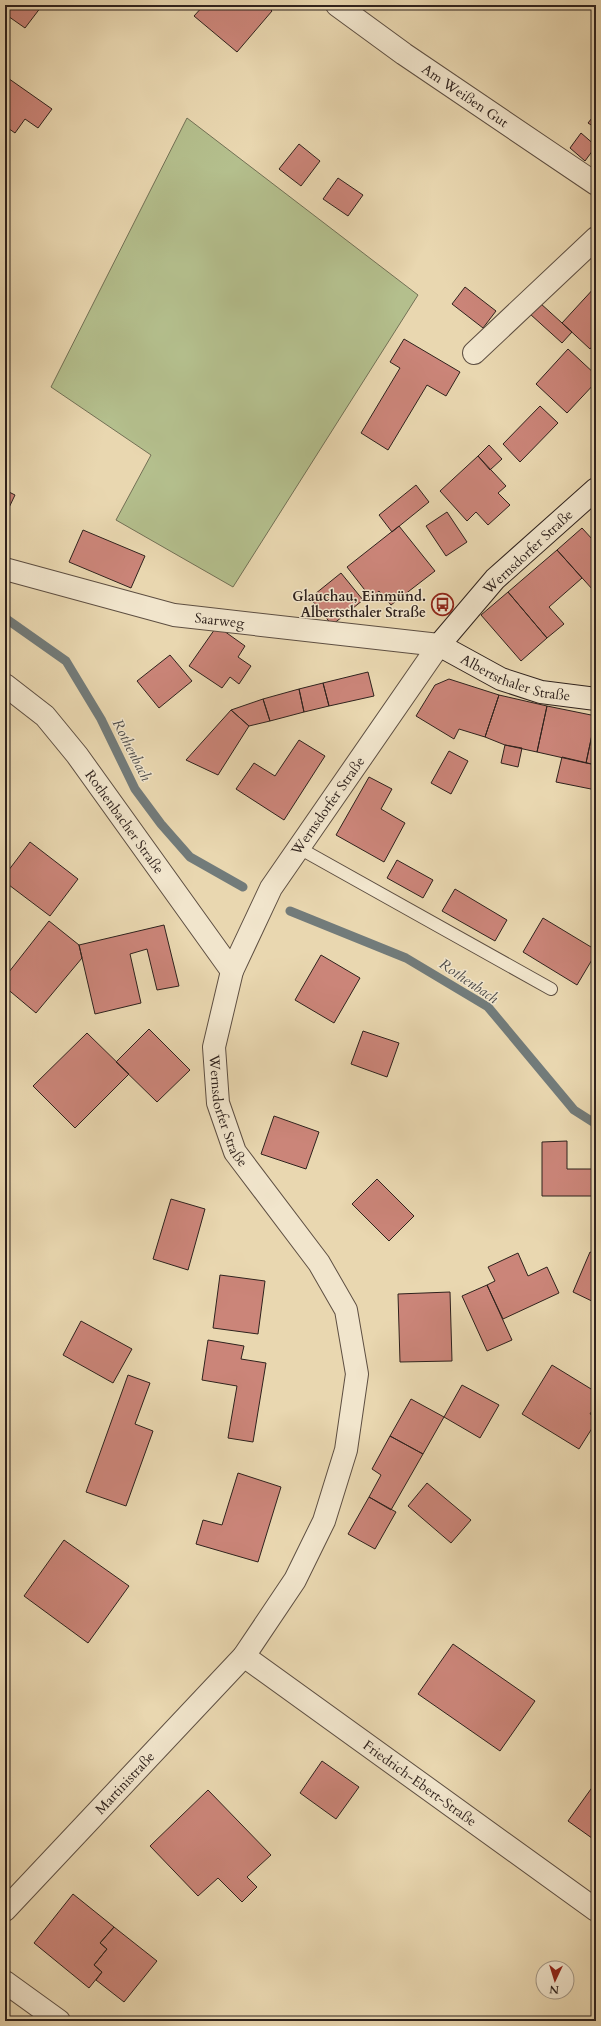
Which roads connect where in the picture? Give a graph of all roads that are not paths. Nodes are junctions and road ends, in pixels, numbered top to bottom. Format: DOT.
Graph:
graph roads {
  1 [pos="337,5"];
  2 [pos="596,184"];
  3 [pos="596,238"];
  4 [pos="474,353"];
  5 [pos="596,489"];
  6 [pos="5,570"];
  7 [pos="440,645"];
  8 [pos="5,685"];
  9 [pos="596,699"];
  10 [pos="299,848"];
  11 [pos="232,971"];
  12 [pos="551,989"];
  13 [pos="244,1656"];
  14 [pos="5,1910"];
  15 [pos="596,1910"];
  16 [pos="5,1982"];
  17 [pos="59,2021"];
  1 -- 2 [label="street, Am Weißen Gut"];
  3 -- 4 [label="street"];
  5 -- 7 [label="street, Wernsdorfer Straße"];
  6 -- 7 [label="street, Saarweg"];
  7 -- 9 [label="street, Albertsthaler Straße"];
  7 -- 10 [label="street, Wernsdorfer Straße"];
  8 -- 11 [label="street, Rothenbacher Straße"];
  10 -- 11 [label="street, Wernsdorfer Straße"];
  10 -- 12 [label="lane"];
  11 -- 13 [label="street, Wernsdorfer Straße"];
  13 -- 14 [label="street, Martinistraße"];
  13 -- 15 [label="street, Friedrich-Ebert-Straße"];
  16 -- 17 [label="street"];
}
